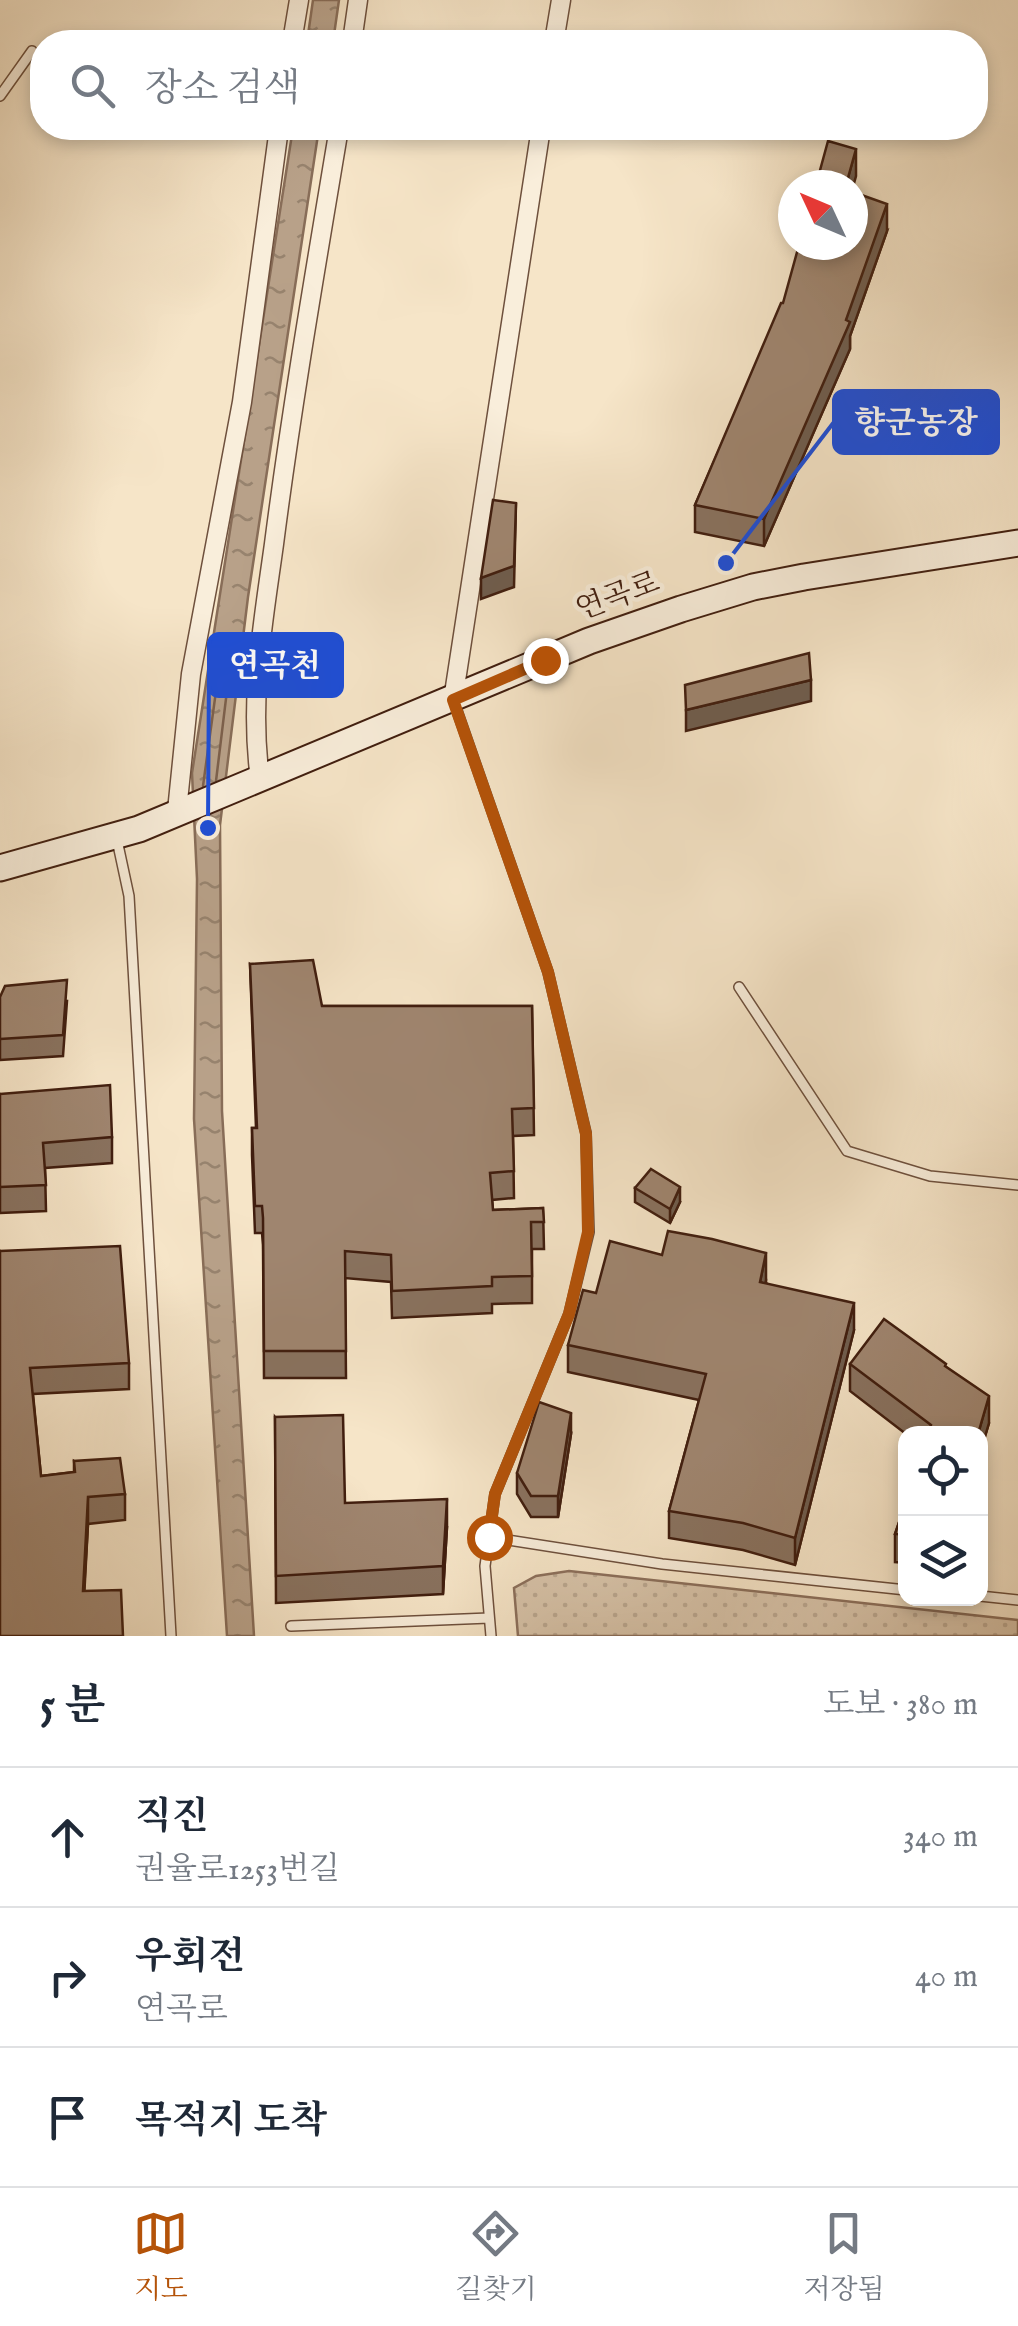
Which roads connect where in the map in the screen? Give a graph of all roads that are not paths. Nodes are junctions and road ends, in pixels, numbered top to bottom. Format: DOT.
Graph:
graph roads {
  1 [pos="299,0"];
  2 [pos="358,0"];
  3 [pos="561,0"];
  4 [pos="294,30"];
  5 [pos="354,30"];
  6 [pos="556,30"];
  7 [pos="30,54"];
  8 [pos="0,96"];
  9 [pos="277,140"];
  10 [pos="337,140"];
  11 [pos="539,140"];
  12 [pos="1018,543"];
  13 [pos="453,700"];
  14 [pos="260,779"];
  15 [pos="177,812"];
  16 [pos="116,838"];
  17 [pos="0,868"];
  18 [pos="738,987"];
  19 [pos="1018,1185"];
  20 [pos="489,1537"];
  21 [pos="898,1589"];
  22 [pos="988,1597"];
  23 [pos="1018,1600"];
  24 [pos="489,1618"];
  25 [pos="291,1626"];
  26 [pos="172,1636"];
  27 [pos="491,1636"];
  1 -- 4 [label="street"];
  2 -- 5 [label="street"];
  3 -- 6 [label="street"];
  7 -- 8 [label="lane"];
  9 -- 15 [label="street"];
  10 -- 14 [label="street"];
  11 -- 13 [label="street"];
  12 -- 13 [label="street, 연곡로"];
  13 -- 14 [label="street, 연곡로"];
  13 -- 20 [label="lane"];
  14 -- 15 [label="street, 연곡로"];
  15 -- 16 [label="street"];
  16 -- 17 [label="street"];
  16 -- 26 [label="lane"];
  18 -- 19 [label="lane"];
  20 -- 21 [label="lane"];
  20 -- 24 [label="lane"];
  22 -- 23 [label="lane"];
  24 -- 25 [label="lane"];
  24 -- 27 [label="lane"];
}
